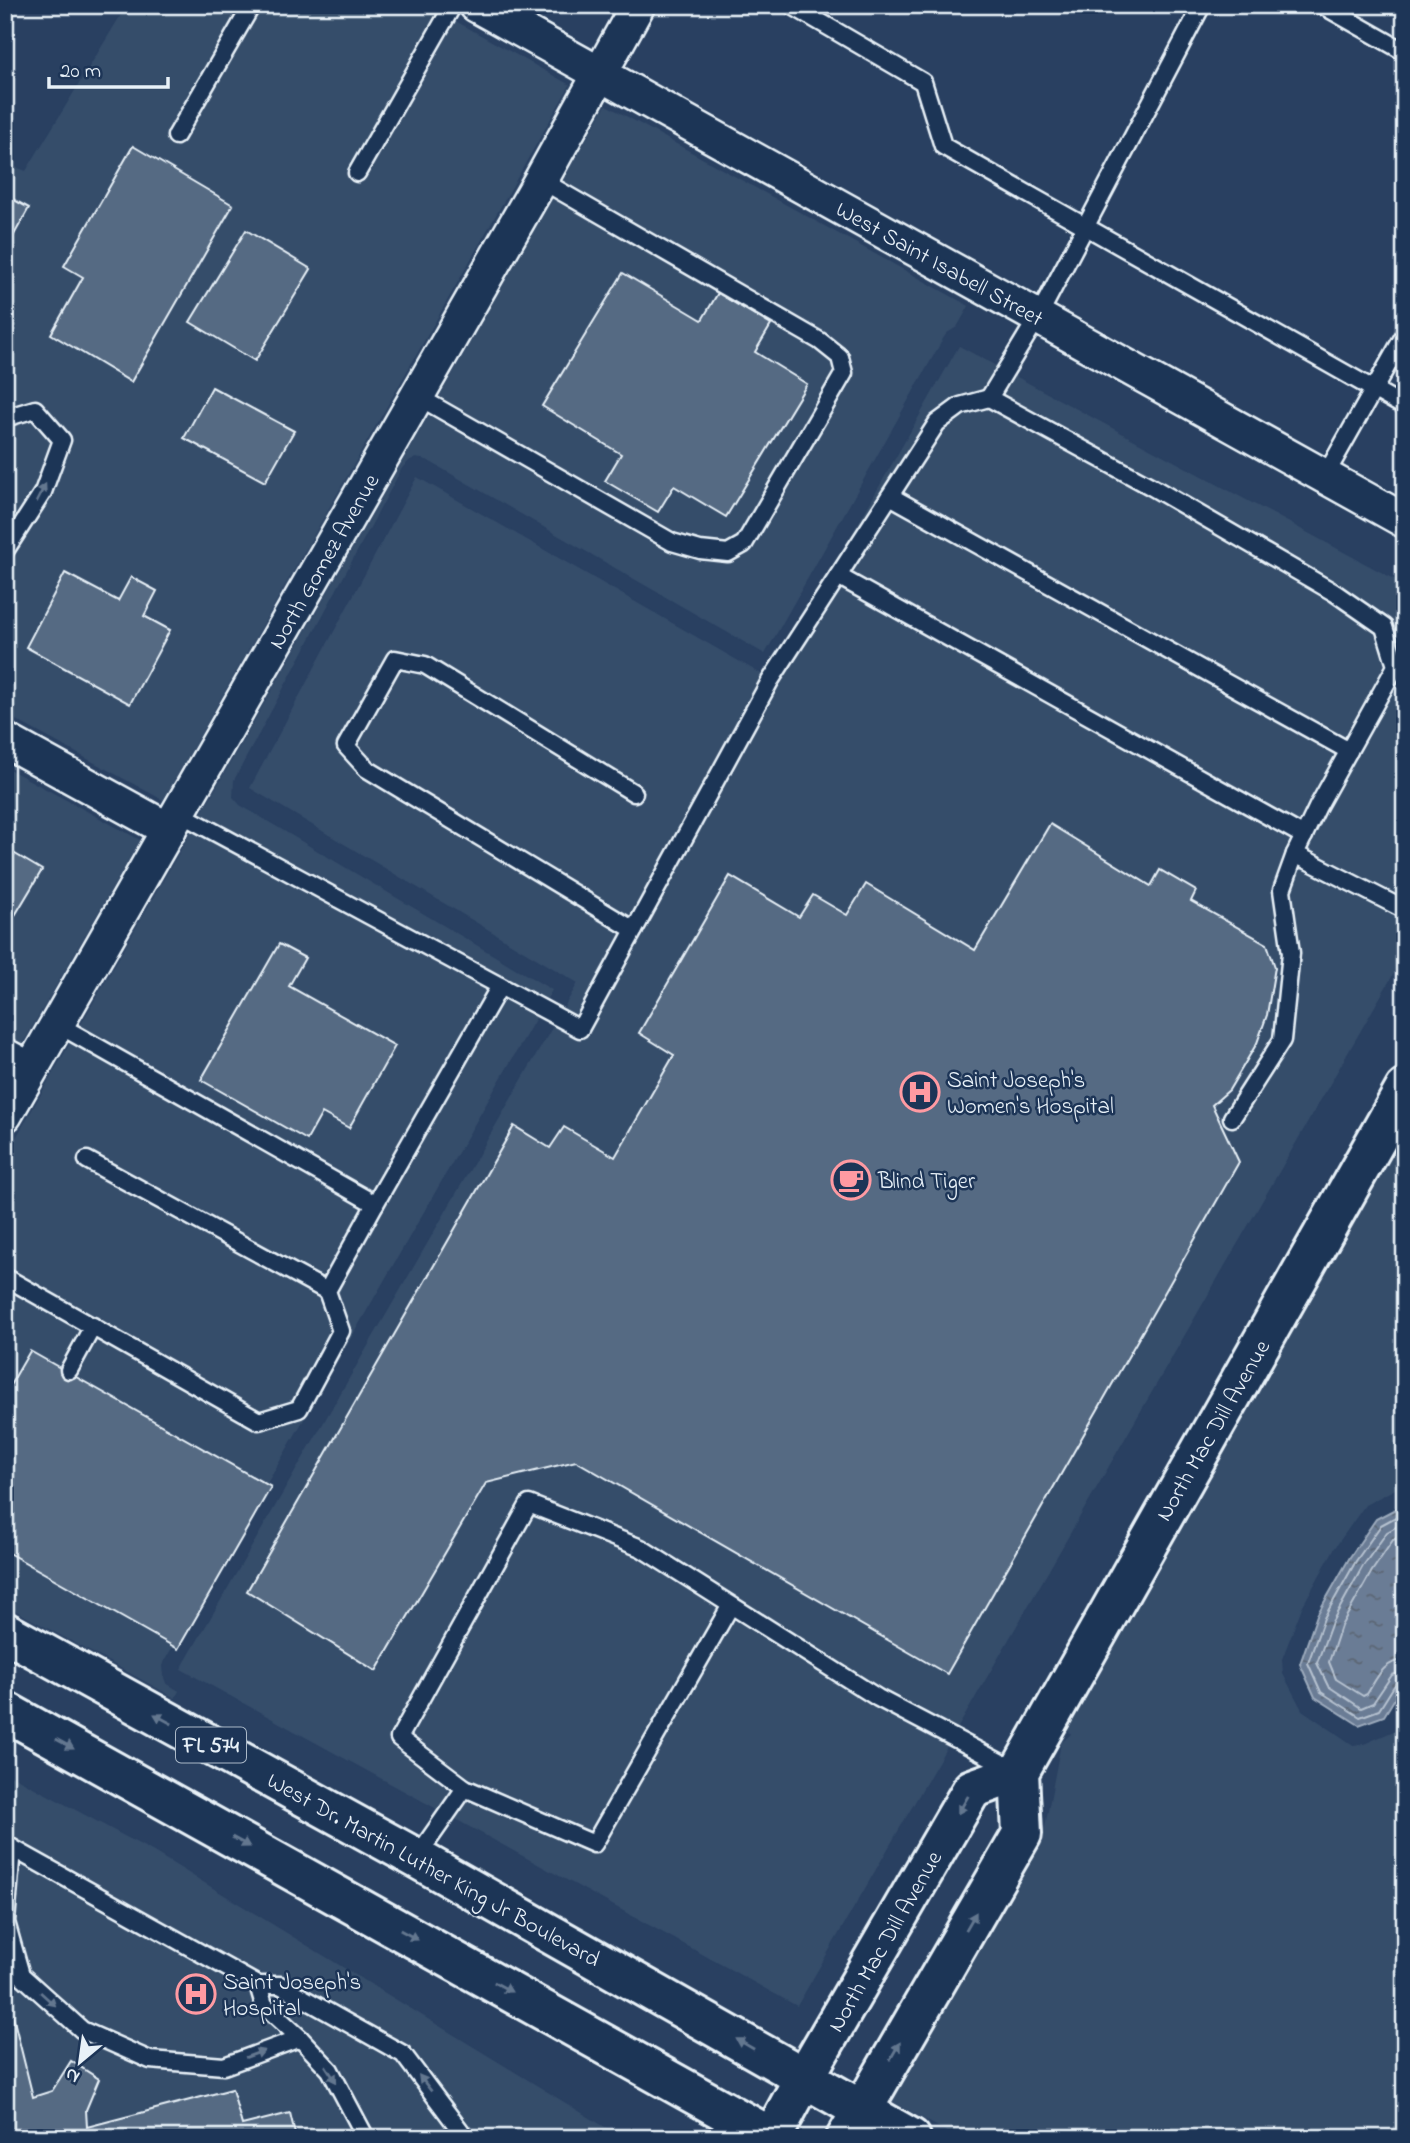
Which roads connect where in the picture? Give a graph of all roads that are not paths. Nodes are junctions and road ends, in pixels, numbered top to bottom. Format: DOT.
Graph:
graph roads {
  1 [pos="252,5"];
  2 [pos="453,5"];
  3 [pos="476,5"];
  4 [pos="638,5"];
  5 [pos="791,5"];
  6 [pos="1202,5"];
  7 [pos="1322,5"];
  8 [pos="1405,52"];
  9 [pos="600,75"];
  10 [pos="176,136"];
  11 [pos="357,173"];
  12 [pos="541,180"];
  13 [pos="1085,226"];
  14 [pos="1038,317"];
  15 [pos="1405,334"];
  16 [pos="1374,390"];
  17 [pos="417,396"];
  18 [pos="989,398"];
  19 [pos="1405,407"];
  20 [pos="5,418"];
  21 [pos="1325,476"];
  22 [pos="890,496"];
  23 [pos="1405,521"];
  24 [pos="5,551"];
  25 [pos="838,576"];
  26 [pos="5,740"];
  27 [pos="1349,751"];
  28 [pos="634,793"];
  29 [pos="174,821"];
  30 [pos="1304,836"];
  31 [pos="1295,854"];
  32 [pos="1405,910"];
  33 [pos="634,930"];
  34 [pos="500,986"];
  35 [pos="57,1024"];
  36 [pos="5,1046"];
  37 [pos="35,1062"];
  38 [pos="1405,1089"];
  39 [pos="5,1115"];
  40 [pos="1232,1118"];
  41 [pos="88,1160"];
  42 [pos="375,1204"];
  43 [pos="5,1277"];
  44 [pos="327,1291"];
  45 [pos="93,1326"];
  46 [pos="69,1370"];
  47 [pos="730,1605"];
  48 [pos="5,1632"];
  49 [pos="5,1711"];
  50 [pos="1018,1772"];
  51 [pos="465,1788"];
  52 [pos="9,1846"];
  53 [pos="416,1858"];
  54 [pos="258,1986"];
  55 [pos="300,2038"];
  56 [pos="804,2078"];
  57 [pos="854,2124"];
  58 [pos="366,2138"];
  59 [pos="466,2138"];
  60 [pos="773,2138"];
  61 [pos="911,2138"];
  1 -- 10 [label="lane"];
  2 -- 11 [label="lane"];
  3 -- 9 [label="street, West Saint Isabell Street"];
  4 -- 9 [label="street, North Gomez Avenue"];
  5 -- 13 [label="lane"];
  6 -- 13 [label="lane"];
  7 -- 8 [label="lane"];
  9 -- 12 [label="street, North Gomez Avenue"];
  9 -- 14 [label="street, West Saint Isabell Street"];
  12 -- 17 [label="street, North Gomez Avenue"];
  12 -- 17 [label="lane"];
  13 -- 14 [label="lane"];
  13 -- 16 [label="lane"];
  14 -- 18 [label="lane"];
  14 -- 21 [label="street, West Saint Isabell Street"];
  15 -- 16 [label="lane"];
  16 -- 19 [label="lane"];
  16 -- 21 [label="lane"];
  17 -- 29 [label="street, North Gomez Avenue"];
  18 -- 22 [label="lane"];
  18 -- 27 [label="lane"];
  24 -- 20 [label="lane, one-way"];
  21 -- 23 [label="street, West Saint Isabell Street"];
  22 -- 25 [label="lane"];
  22 -- 27 [label="lane"];
  25 -- 30 [label="lane"];
  25 -- 33 [label="lane"];
  26 -- 29 [label="street"];
  27 -- 30 [label="lane"];
  28 -- 33 [label="lane"];
  29 -- 34 [label="lane"];
  29 -- 35 [label="street, North Gomez Avenue"];
  30 -- 31 [label="lane"];
  31 -- 32 [label="lane"];
  31 -- 40 [label="lane"];
  33 -- 34 [label="lane"];
  34 -- 42 [label="lane"];
  35 -- 37 [label="street, North Gomez Avenue"];
  35 -- 42 [label="lane"];
  36 -- 37 [label="lane"];
  37 -- 39 [label="street, North Gomez Avenue"];
  38 -- 50 [label="main road, North Mac Dill Avenue"];
  41 -- 44 [label="lane"];
  42 -- 44 [label="lane"];
  43 -- 45 [label="lane"];
  44 -- 45 [label="lane"];
  45 -- 46 [label="lane"];
  47 -- 50 [label="lane"];
  47 -- 51 [label="lane"];
  47 -- 51 [label="lane"];
  53 -- 48 [label="main road, West Dr. Martin Luther King Jr Boulevard / FL 574, one-way"];
  49 -- 60 [label="main road, one-way"];
  50 -- 56 [label="main road, North Mac Dill Avenue, one-way"];
  57 -- 50 [label="main road, one-way"];
  51 -- 53 [label="lane"];
  52 -- 54 [label="lane"];
  52 -- 55 [label="lane, one-way"];
  56 -- 53 [label="main road, West Dr. Martin Luther King Jr Boulevard / FL 574, one-way"];
  54 -- 55 [label="lane"];
  59 -- 54 [label="lane, one-way"];
  55 -- 58 [label="lane, one-way"];
  56 -- 57 [label="main road, West Dr. Martin Luther King Jr Boulevard / FL 574"];
  56 -- 60 [label="main road, North Mac Dill Avenue"];
  57 -- 61 [label="main road, FL 574"];
}
